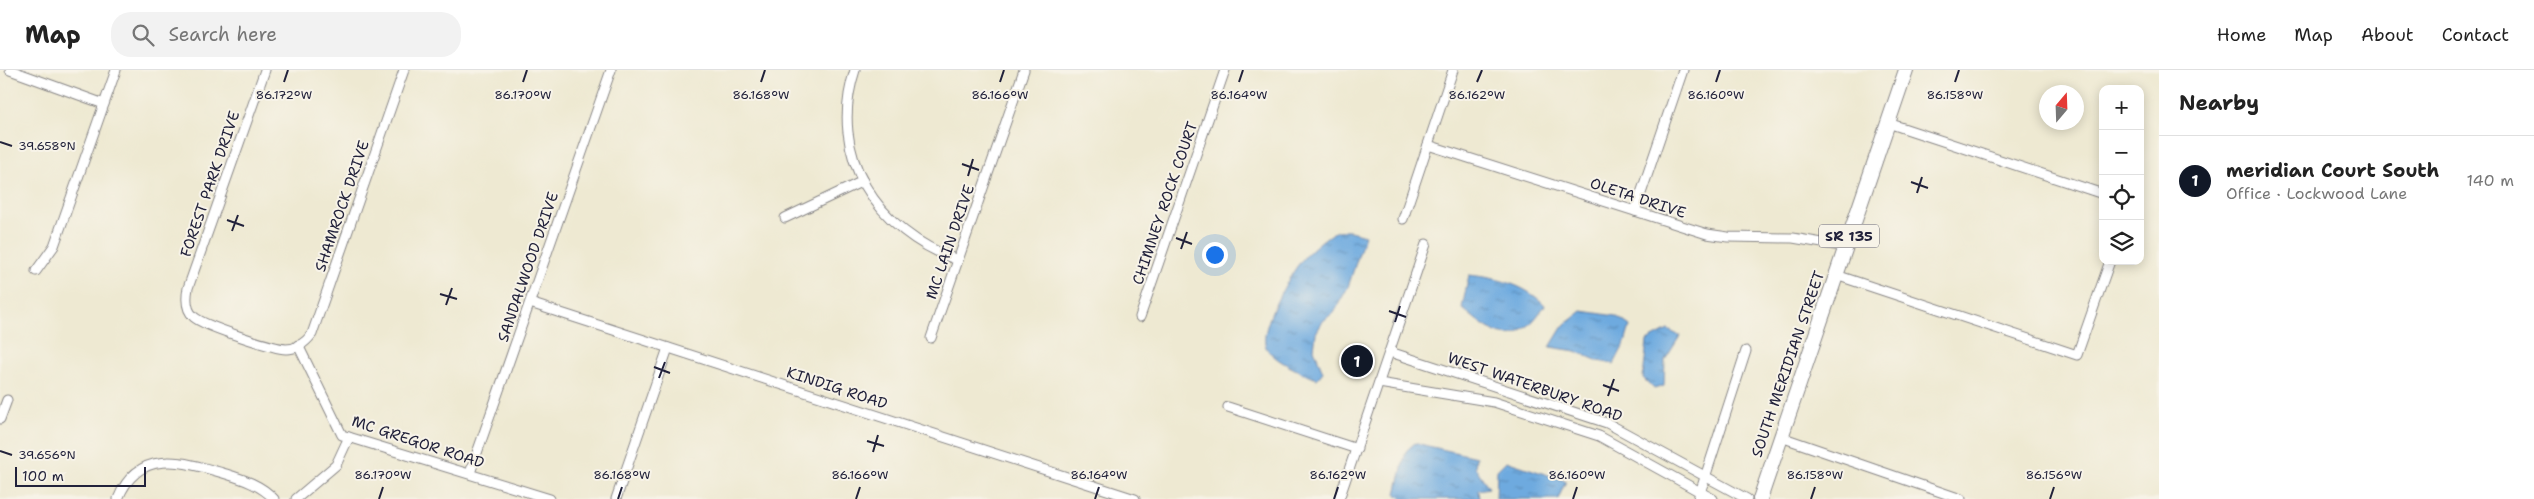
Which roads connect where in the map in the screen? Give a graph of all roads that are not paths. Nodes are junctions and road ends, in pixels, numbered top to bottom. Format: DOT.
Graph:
graph roads {
  1 [pos="10,70"];
  2 [pos="116,70"];
  3 [pos="265,70"];
  4 [pos="404,70"];
  5 [pos="611,70"];
  6 [pos="855,70"];
  7 [pos="1024,70"];
  8 [pos="1225,70"];
  9 [pos="1453,70"];
  10 [pos="1684,70"];
  11 [pos="1906,70"];
  12 [pos="104,104"];
  13 [pos="1888,123"];
  14 [pos="1428,144"];
  15 [pos="863,181"];
  16 [pos="2099,193"];
  17 [pos="1635,211"];
  18 [pos="786,218"];
  19 [pos="1403,219"];
  20 [pos="1426,244"];
  21 [pos="1846,247"];
  22 [pos="958,260"];
  23 [pos="2109,265"];
  24 [pos="36,271"];
  25 [pos="1836,275"];
  26 [pos="530,304"];
  27 [pos="1140,317"];
  28 [pos="931,338"];
  29 [pos="298,345"];
  30 [pos="668,348"];
  31 [pos="1746,351"];
  32 [pos="1390,352"];
  33 [pos="1379,383"];
  34 [pos="7,400"];
  35 [pos="1228,407"];
  36 [pos="0,419"];
  37 [pos="349,437"];
  38 [pos="1781,437"];
  39 [pos="1356,449"];
  40 [pos="470,473"];
  41 [pos="1705,476"];
  42 [pos="1699,495"];
  43 [pos="118,499"];
  44 [pos="274,499"];
  45 [pos="296,499"];
  46 [pos="550,499"];
  47 [pos="616,499"];
  48 [pos="1135,499"];
  49 [pos="1339,499"];
  50 [pos="1713,499"];
  51 [pos="1747,499"];
  52 [pos="1760,499"];
  53 [pos="1961,499"];
  1 -- 12 [label="street"];
  2 -- 12 [label="street"];
  3 -- 29 [label="street, FOREST PARK DRIVE"];
  4 -- 29 [label="street, SHAMROCK DRIVE"];
  5 -- 26 [label="street, SANDALWOOD DRIVE"];
  6 -- 15 [label="street"];
  7 -- 22 [label="street, MC LAIN DRIVE"];
  8 -- 27 [label="street, CHIMNEY ROCK COURT"];
  9 -- 14 [label="street"];
  10 -- 17 [label="street"];
  11 -- 13 [label="main road, SOUTH MERIDIAN STREET / SR 135"];
  12 -- 24 [label="street"];
  13 -- 16 [label="street"];
  13 -- 21 [label="main road, SOUTH MERIDIAN STREET / SR 135"];
  14 -- 17 [label="street, OLETA DRIVE"];
  14 -- 19 [label="street"];
  15 -- 18 [label="street"];
  15 -- 22 [label="street"];
  17 -- 21 [label="street, OLETA DRIVE"];
  20 -- 32 [label="street"];
  21 -- 25 [label="main road, SOUTH MERIDIAN STREET / SR 135"];
  22 -- 28 [label="street, MC LAIN DRIVE"];
  23 -- 25 [label="street"];
  25 -- 38 [label="main road, SOUTH MERIDIAN STREET / SR 135"];
  26 -- 30 [label="street, KINDIG ROAD"];
  26 -- 40 [label="street, SANDALWOOD DRIVE"];
  29 -- 37 [label="street, MC GREGOR ROAD"];
  30 -- 47 [label="street"];
  30 -- 48 [label="street, KINDIG ROAD"];
  31 -- 41 [label="street"];
  32 -- 33 [label="street"];
  32 -- 41 [label="street, WEST WATERBURY ROAD"];
  33 -- 39 [label="street"];
  33 -- 42 [label="street, WEST WATERBURY ROAD"];
  34 -- 36 [label="street"];
  35 -- 39 [label="street"];
  37 -- 40 [label="street, MC GREGOR ROAD"];
  37 -- 45 [label="street"];
  38 -- 52 [label="main road, SOUTH MERIDIAN STREET / SR 135"];
  38 -- 53 [label="street"];
  39 -- 49 [label="street"];
  40 -- 46 [label="street, MC GREGOR ROAD"];
  41 -- 42 [label="street"];
  41 -- 51 [label="street, WEST WATERBURY ROAD"];
  42 -- 50 [label="street, WEST WATERBURY ROAD"];
  43 -- 44 [label="street"];
}
